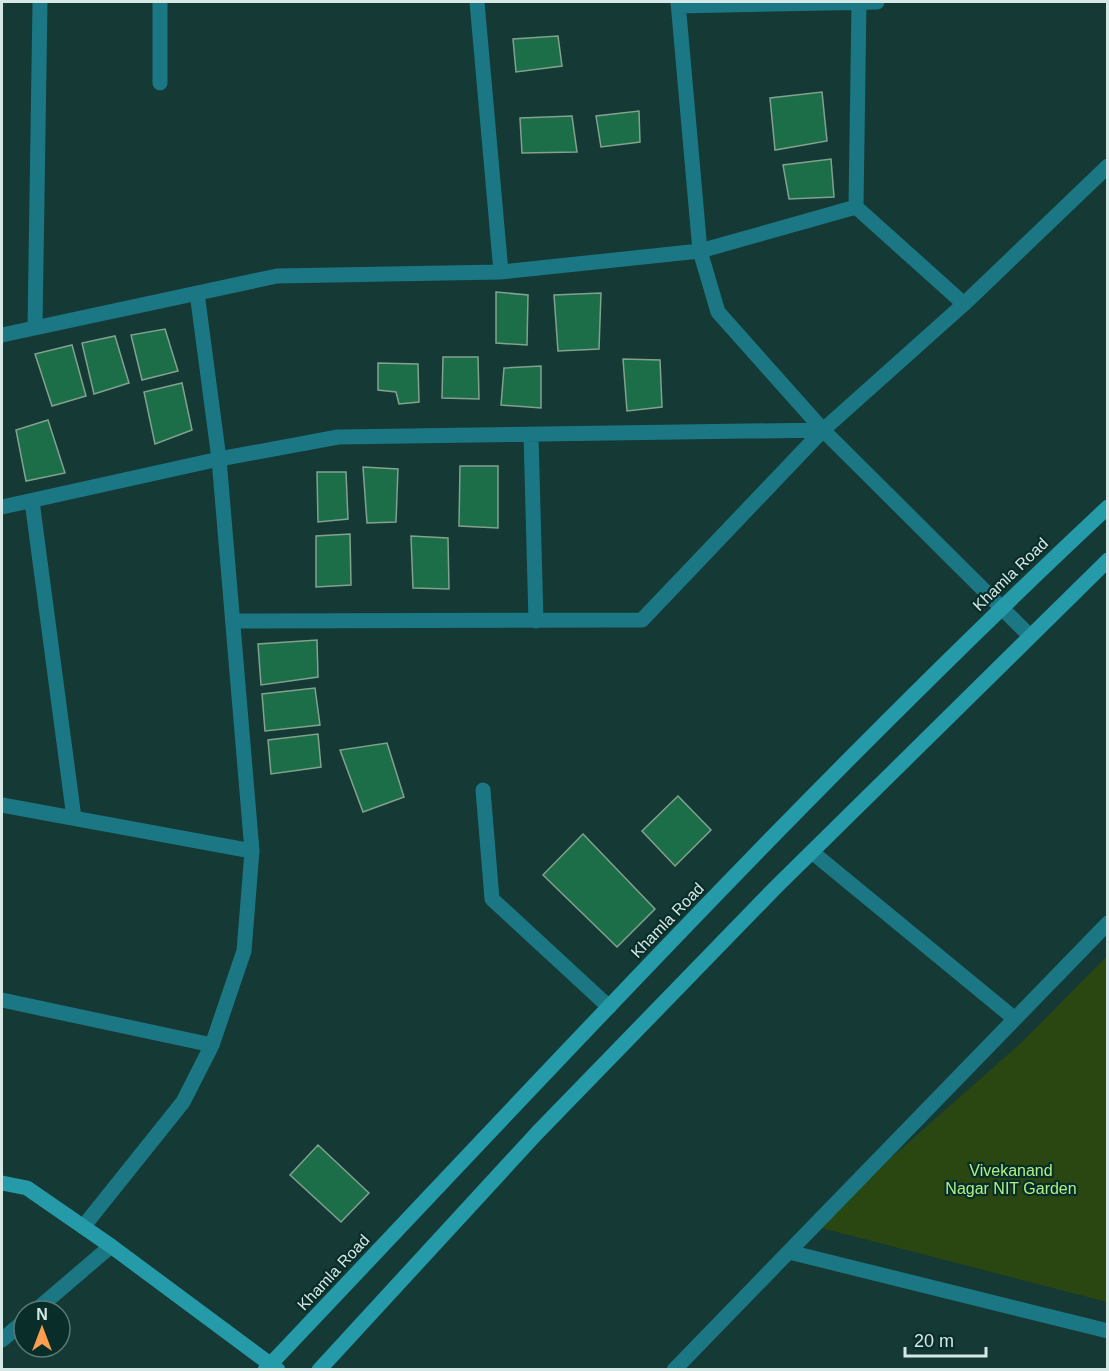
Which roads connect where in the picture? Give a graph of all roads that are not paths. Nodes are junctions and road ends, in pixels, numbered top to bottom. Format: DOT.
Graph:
graph roads {
  1 [pos="40,2"];
  2 [pos="160,2"];
  3 [pos="477,2"];
  4 [pos="859,2"];
  5 [pos="877,2"];
  6 [pos="678,4"];
  7 [pos="160,83"];
  8 [pos="1107,166"];
  9 [pos="855,207"];
  10 [pos="700,251"];
  11 [pos="501,272"];
  12 [pos="197,293"];
  13 [pos="964,304"];
  14 [pos="35,327"];
  15 [pos="2,334"];
  16 [pos="823,430"];
  17 [pos="531,435"];
  18 [pos="219,459"];
  19 [pos="32,501"];
  20 [pos="2,507"];
  21 [pos="1107,507"];
  22 [pos="1107,560"];
  23 [pos="1000,608"];
  24 [pos="233,621"];
  25 [pos="536,621"];
  26 [pos="1030,636"];
  27 [pos="483,790"];
  28 [pos="2,805"];
  29 [pos="74,818"];
  30 [pos="252,851"];
  31 [pos="812,852"];
  32 [pos="1107,923"];
  33 [pos="2,1000"];
  34 [pos="609,1007"];
  35 [pos="1015,1019"];
  36 [pos="212,1045"];
  37 [pos="2,1183"];
  38 [pos="84,1227"];
  39 [pos="111,1246"];
  40 [pos="789,1252"];
  41 [pos="50,1299"];
  42 [pos="1107,1331"];
  43 [pos="271,1368"];
  44 [pos="319,1370"];
  45 [pos="674,1370"];
  1 -- 14 [label="street"];
  2 -- 7 [label="street"];
  3 -- 11 [label="street"];
  4 -- 5 [label="street"];
  4 -- 6 [label="street"];
  4 -- 9 [label="street"];
  6 -- 10 [label="street"];
  8 -- 13 [label="street"];
  9 -- 10 [label="street"];
  9 -- 13 [label="street"];
  10 -- 11 [label="street"];
  10 -- 16 [label="street"];
  11 -- 12 [label="street"];
  12 -- 14 [label="street"];
  12 -- 18 [label="street"];
  13 -- 16 [label="street"];
  14 -- 15 [label="street"];
  16 -- 17 [label="street"];
  16 -- 23 [label="street"];
  16 -- 25 [label="street"];
  17 -- 18 [label="street"];
  17 -- 25 [label="street"];
  18 -- 19 [label="street"];
  18 -- 24 [label="street"];
  19 -- 20 [label="street"];
  19 -- 29 [label="street"];
  21 -- 23 [label="street, Khamla Road"];
  22 -- 26 [label="street"];
  23 -- 26 [label="street"];
  23 -- 34 [label="street, Khamla Road"];
  24 -- 25 [label="street"];
  24 -- 30 [label="street"];
  26 -- 31 [label="street"];
  27 -- 34 [label="street"];
  28 -- 29 [label="street"];
  29 -- 30 [label="street"];
  30 -- 36 [label="street"];
  31 -- 35 [label="street"];
  31 -- 44 [label="street"];
  32 -- 35 [label="street"];
  33 -- 36 [label="street"];
  34 -- 43 [label="street, Khamla Road"];
  35 -- 40 [label="street"];
  36 -- 38 [label="street"];
  37 -- 38 [label="street"];
  38 -- 39 [label="street"];
  39 -- 41 [label="street"];
  39 -- 43 [label="street"];
  40 -- 42 [label="street"];
  40 -- 45 [label="street"];
}
